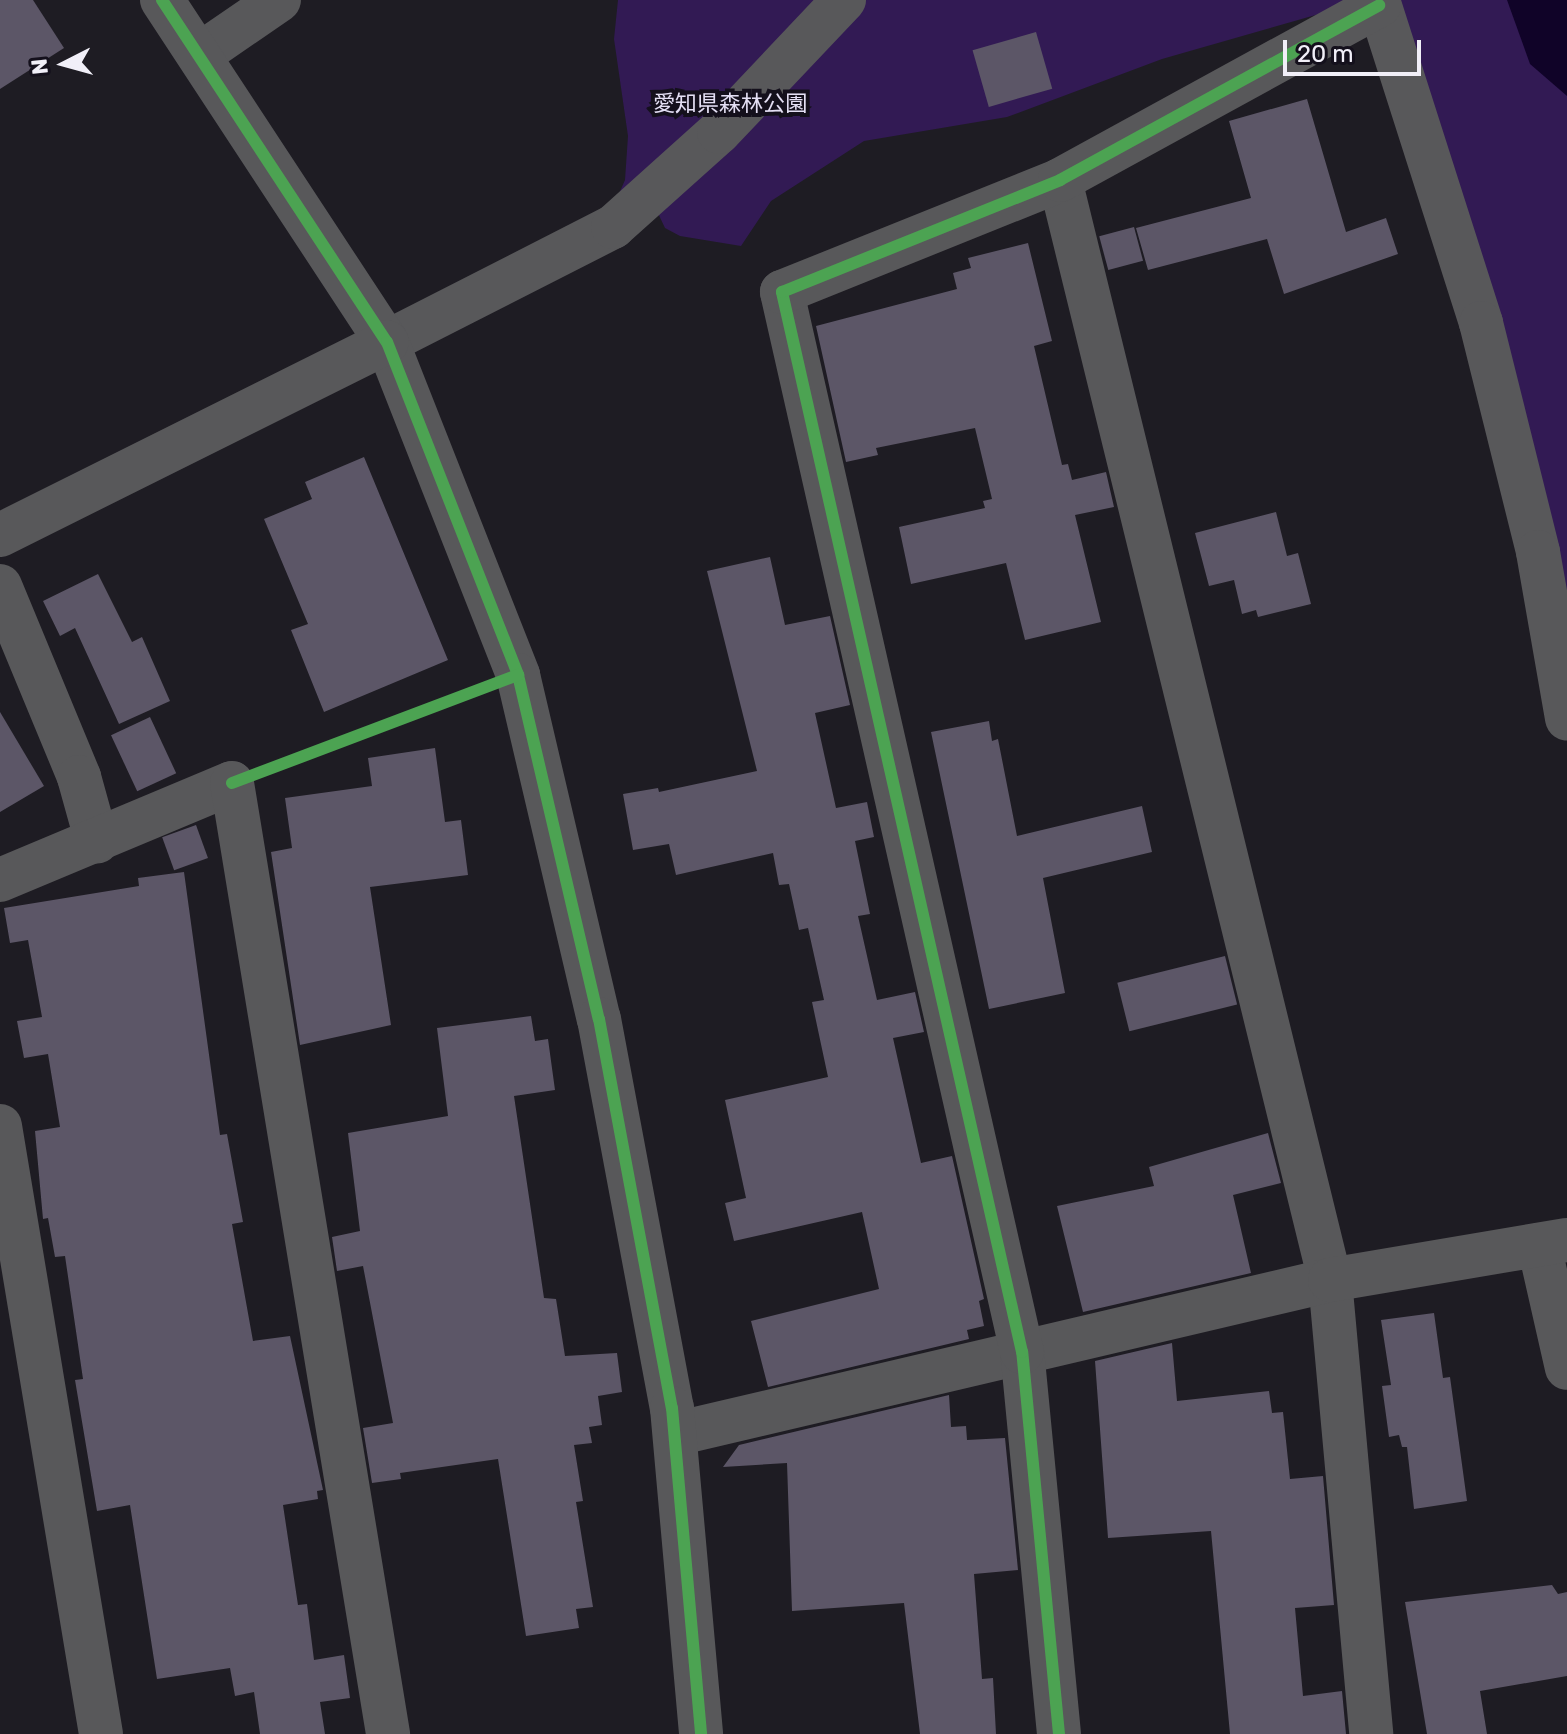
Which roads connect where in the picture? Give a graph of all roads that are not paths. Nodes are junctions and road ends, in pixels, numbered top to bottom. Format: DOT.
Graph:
graph roads {
  1 [pos="162,0"];
  2 [pos="279,0"];
  3 [pos="844,0"];
  4 [pos="1378,2"];
  5 [pos="199,55"];
  6 [pos="1060,180"];
  7 [pos="387,342"];
  8 [pos="0,535"];
  9 [pos="0,586"];
  10 [pos="1567,719"];
  11 [pos="97,842"];
  12 [pos="0,880"];
  13 [pos="0,1126"];
  14 [pos="1553,1242"];
  15 [pos="1330,1280"];
  16 [pos="1022,1352"];
  17 [pos="1567,1368"];
  18 [pos="675,1434"];
  19 [pos="101,1734"];
  20 [pos="388,1734"];
  21 [pos="701,1734"];
  22 [pos="1059,1734"];
  23 [pos="1371,1734"];
  1 -- 5 [label="street"];
  2 -- 5 [label="street"];
  3 -- 7 [label="street"];
  4 -- 6 [label="street"];
  4 -- 10 [label="street"];
  5 -- 7 [label="street"];
  6 -- 15 [label="street"];
  6 -- 16 [label="street"];
  7 -- 8 [label="street"];
  7 -- 18 [label="street"];
  9 -- 11 [label="street"];
  11 -- 12 [label="street"];
  11 -- 20 [label="street"];
  13 -- 19 [label="street"];
  14 -- 15 [label="street"];
  14 -- 17 [label="street"];
  15 -- 16 [label="street"];
  15 -- 23 [label="street"];
  16 -- 18 [label="street"];
  16 -- 22 [label="street"];
  18 -- 21 [label="street"];
}
